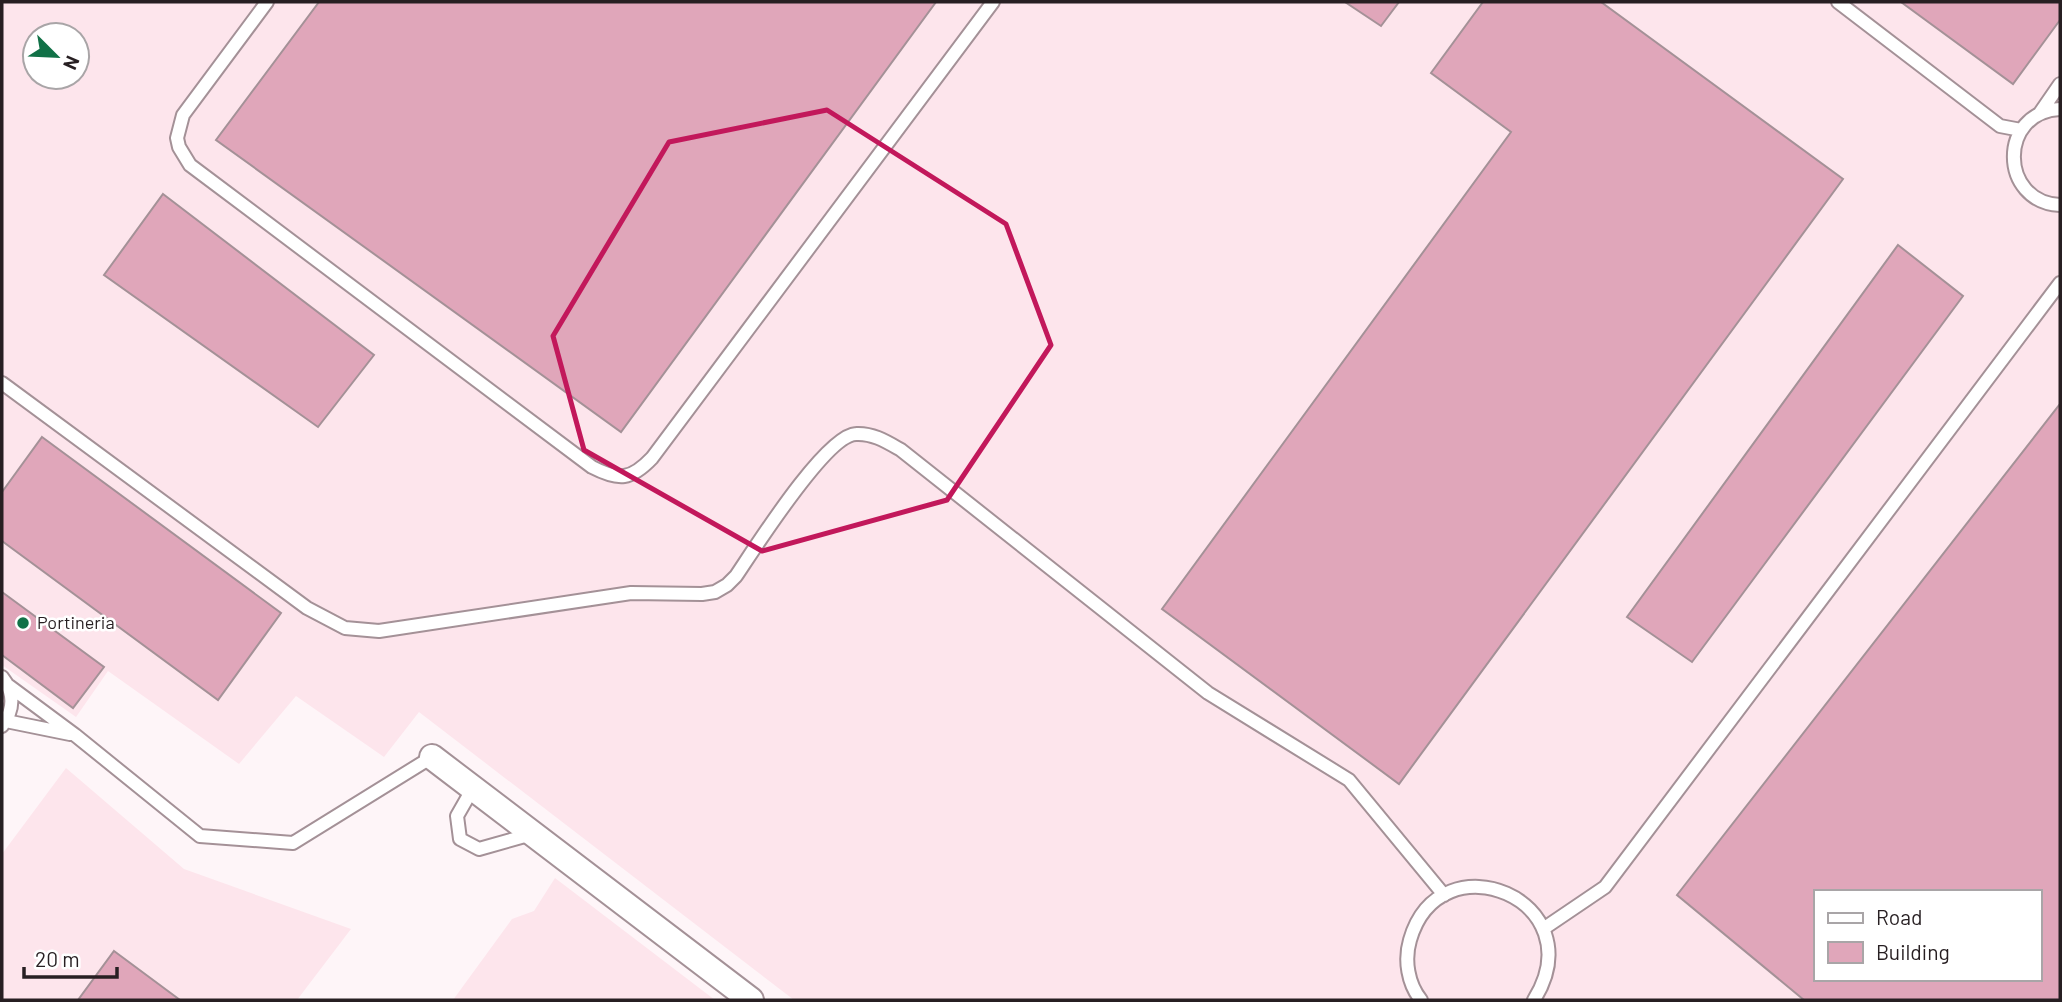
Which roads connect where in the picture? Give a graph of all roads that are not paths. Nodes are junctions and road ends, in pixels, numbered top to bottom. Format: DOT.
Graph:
graph roads {
  1 [pos="267,2"];
  2 [pos="993,2"];
  3 [pos="1838,2"];
  4 [pos="2060,84"];
  5 [pos="2060,109"];
  6 [pos="2040,113"];
  7 [pos="2021,130"];
  8 [pos="2060,205"];
  9 [pos="2060,283"];
  10 [pos="2,383"];
  11 [pos="5,682"];
  12 [pos="4,723"];
  13 [pos="75,735"];
  14 [pos="432,757"];
  15 [pos="473,788"];
  16 [pos="533,834"];
  17 [pos="1444,895"];
  18 [pos="1544,929"];
  19 [pos="751,1000"];
  20 [pos="1421,1000"];
  21 [pos="1534,1000"];
  1 -- 2 [label="lane"];
  3 -- 7 [label="lane"];
  4 -- 6 [label="lane"];
  5 -- 6 [label="lane"];
  6 -- 7 [label="lane"];
  7 -- 8 [label="lane"];
  9 -- 18 [label="lane"];
  10 -- 17 [label="lane"];
  11 -- 12 [label="lane"];
  11 -- 13 [label="lane"];
  12 -- 13 [label="lane"];
  13 -- 14 [label="lane"];
  14 -- 15 [label="street"];
  15 -- 16 [label="street"];
  15 -- 16 [label="lane"];
  16 -- 19 [label="street"];
  17 -- 18 [label="lane"];
  17 -- 20 [label="lane"];
  18 -- 21 [label="lane"];
}
